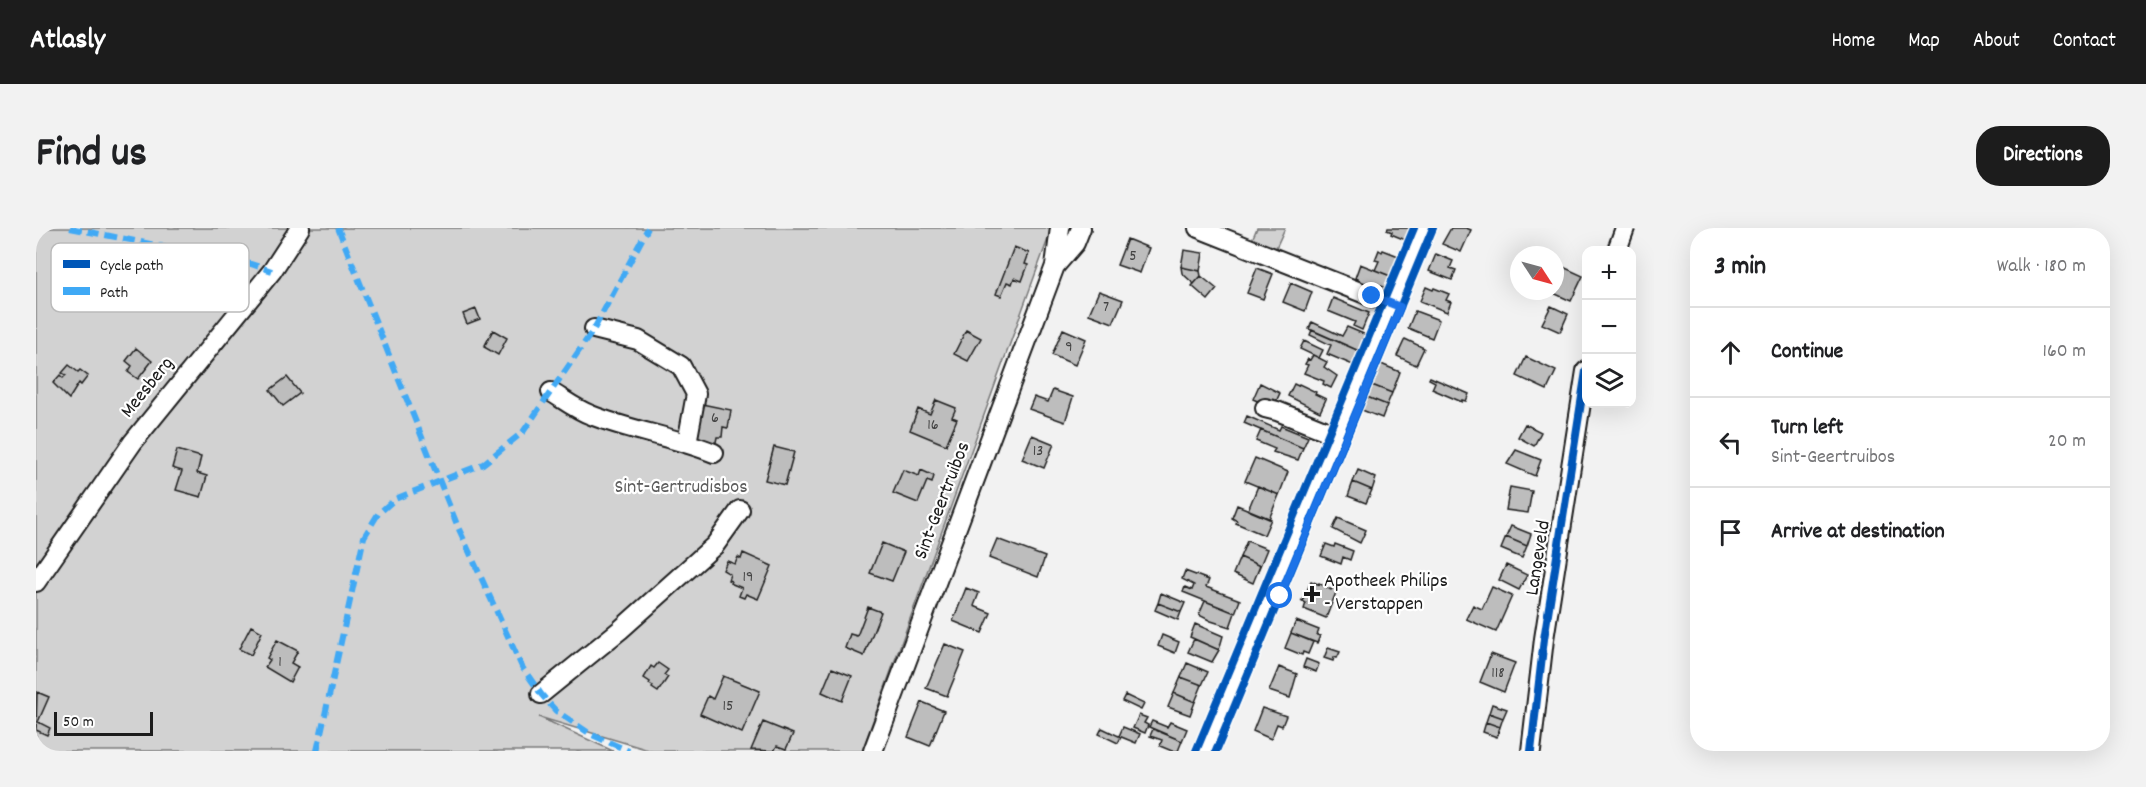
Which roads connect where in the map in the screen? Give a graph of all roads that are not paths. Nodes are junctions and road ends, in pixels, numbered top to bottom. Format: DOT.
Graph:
graph roads {
  1 [pos="300,228"];
  2 [pos="1060,228"];
  3 [pos="1082,228"];
  4 [pos="1198,228"];
  5 [pos="1424,228"];
  6 [pos="1625,228"];
  7 [pos="1618,246"];
  8 [pos="1055,266"];
  9 [pos="249,299"];
  10 [pos="1393,304"];
  11 [pos="239,312"];
  12 [pos="594,328"];
  13 [pos="551,392"];
  14 [pos="1582,401"];
  15 [pos="1265,408"];
  16 [pos="1337,435"];
  17 [pos="687,443"];
  18 [pos="714,453"];
  19 [pos="740,510"];
  20 [pos="36,582"];
  21 [pos="541,694"];
  22 [pos="873,751"];
  23 [pos="1207,751"];
  24 [pos="1531,751"];
  1 -- 9 [label="street, Meesberg"];
  2 -- 8 [label="street, Sint-Geertruibos"];
  3 -- 8 [label="street, Sint-Geertruibos"];
  4 -- 10 [label="street"];
  5 -- 10 [label="street"];
  6 -- 7 [label="street"];
  8 -- 22 [label="street, Sint-Geertruibos"];
  10 -- 16 [label="street"];
  11 -- 20 [label="street, Meesberg"];
  12 -- 17 [label="street"];
  13 -- 17 [label="street"];
  14 -- 24 [label="street, Langeveld"];
  15 -- 16 [label="street"];
  16 -- 23 [label="street"];
  17 -- 18 [label="street"];
  19 -- 21 [label="street"];
}
